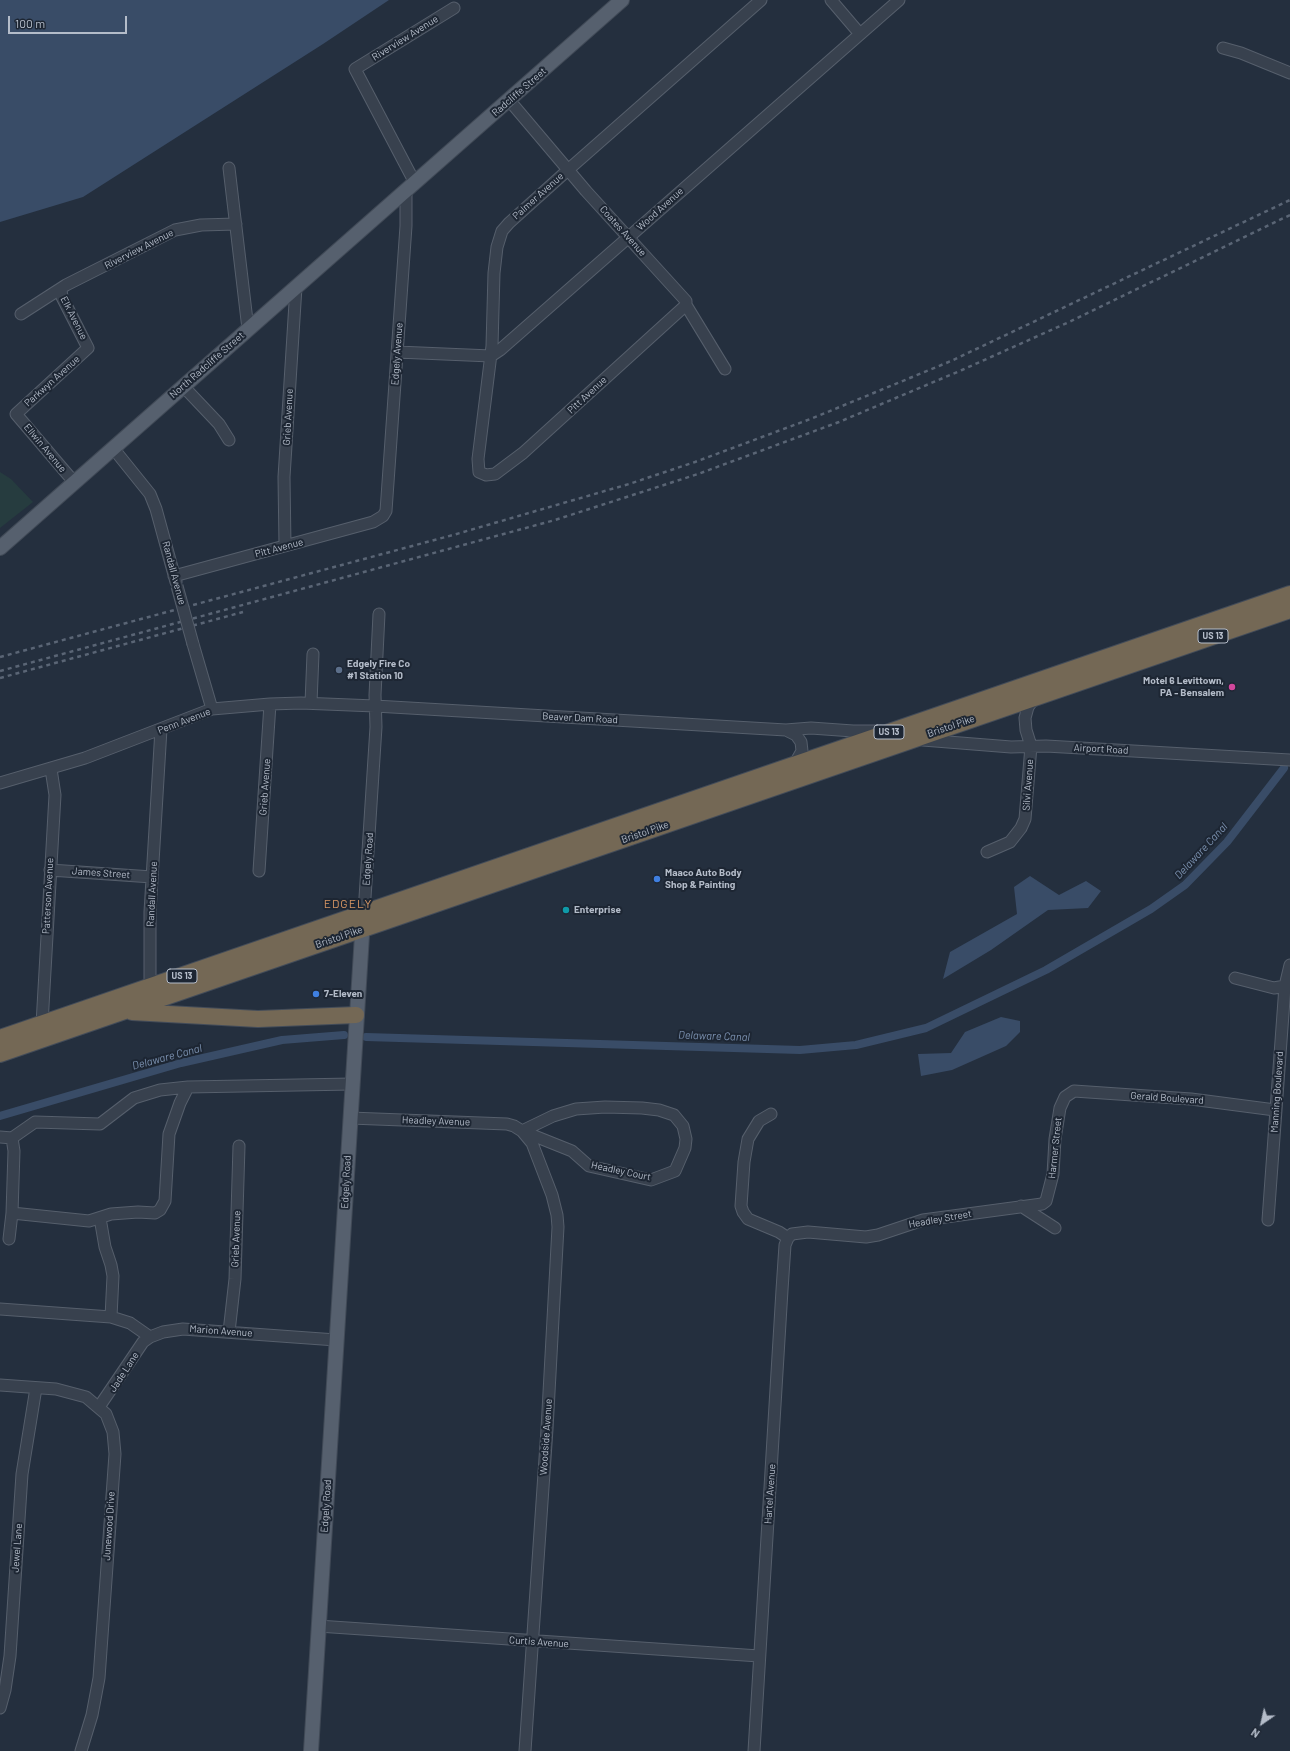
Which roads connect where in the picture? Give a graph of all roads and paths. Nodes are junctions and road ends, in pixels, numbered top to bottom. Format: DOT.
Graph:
graph roads {
  1 [pos="622,0"];
  2 [pos="761,0"];
  3 [pos="831,0"];
  4 [pos="899,0"];
  5 [pos="454,8"];
  6 [pos="860,34"];
  7 [pos="1223,48"];
  8 [pos="355,68"];
  9 [pos="1290,73"];
  10 [pos="509,100"];
  11 [pos="229,168"];
  12 [pos="569,169"];
  13 [pos="410,187"];
  14 [pos="236,224"];
  15 [pos="629,238"];
  16 [pos="62,288"];
  17 [pos="296,288"];
  18 [pos="686,305"];
  19 [pos="21,314"];
  20 [pos="248,329"];
  21 [pos="88,348"];
  22 [pos="397,352"];
  23 [pos="491,356"];
  24 [pos="725,369"];
  25 [pos="183,386"];
  26 [pos="16,414"];
  27 [pos="229,440"];
  28 [pos="113,448"];
  29 [pos="482,474"];
  30 [pos="74,482"];
  31 [pos="383,516"];
  32 [pos="285,546"];
  33 [pos="0,548"];
  34 [pos="176,581"];
  35 [pos="1290,594"];
  36 [pos="1290,610"];
  37 [pos="380,614"];
  38 [pos="313,654"];
  39 [pos="1035,697"];
  40 [pos="311,703"];
  41 [pos="270,704"];
  42 [pos="375,706"];
  43 [pos="212,709"];
  44 [pos="161,729"];
  45 [pos="786,730"];
  46 [pos="895,730"];
  47 [pos="912,740"];
  48 [pos="1031,746"];
  49 [pos="1290,760"];
  50 [pos="794,765"];
  51 [pos="51,769"];
  52 [pos="0,783"];
  53 [pos="987,852"];
  54 [pos="50,870"];
  55 [pos="259,871"];
  56 [pos="152,877"];
  57 [pos="364,913"];
  58 [pos="362,929"];
  59 [pos="1290,965"];
  60 [pos="1235,978"];
  61 [pos="1287,986"];
  62 [pos="150,987"];
  63 [pos="119,1013"];
  64 [pos="356,1015"];
  65 [pos="42,1024"];
  66 [pos="0,1038"];
  67 [pos="0,1054"];
  68 [pos="352,1084"];
  69 [pos="188,1086"];
  70 [pos="1063,1102"];
  71 [pos="1275,1110"];
  72 [pos="771,1114"];
  73 [pos="350,1118"];
  74 [pos="522,1130"];
  75 [pos="0,1137"];
  76 [pos="12,1138"];
  77 [pos="239,1146"];
  78 [pos="1021,1206"];
  79 [pos="12,1213"];
  80 [pos="100,1218"];
  81 [pos="1268,1220"];
  82 [pos="1055,1228"];
  83 [pos="788,1238"];
  84 [pos="9,1239"];
  85 [pos="0,1309"];
  86 [pos="111,1316"];
  87 [pos="229,1332"];
  88 [pos="150,1337"];
  89 [pos="336,1340"];
  90 [pos="0,1385"];
  91 [pos="36,1388"];
  92 [pos="99,1407"];
  93 [pos="318,1626"];
  94 [pos="532,1642"];
  95 [pos="759,1656"];
  96 [pos="0,1708"];
  97 [pos="82,1751"];
  98 [pos="310,1751"];
  99 [pos="525,1751"];
  100 [pos="754,1751"];
  1 -- 10 [label="main road, Radcliffe Street"];
  2 -- 12 [label="street, Palmer Avenue"];
  3 -- 6 [label="street"];
  4 -- 6 [label="street, Wood Avenue"];
  5 -- 8 [label="street, Riverview Avenue"];
  6 -- 15 [label="street, Wood Avenue"];
  7 -- 9 [label="street"];
  8 -- 13 [label="street, Edgely Avenue"];
  10 -- 12 [label="street, Coates Avenue"];
  10 -- 13 [label="main road, Radcliffe Street"];
  11 -- 14 [label="street"];
  12 -- 15 [label="street, Coates Avenue"];
  12 -- 23 [label="street, Palmer Avenue"];
  13 -- 17 [label="main road, North Radcliffe Street"];
  13 -- 22 [label="street, Edgely Avenue"];
  14 -- 16 [label="street, Riverview Avenue"];
  14 -- 20 [label="street"];
  15 -- 18 [label="street, Coates Avenue"];
  15 -- 23 [label="street, Wood Avenue"];
  16 -- 19 [label="street, Riverview Avenue"];
  16 -- 21 [label="street, Elk Avenue"];
  17 -- 20 [label="main road, North Radcliffe Street"];
  17 -- 32 [label="street, Grieb Avenue"];
  18 -- 24 [label="street, Coates Avenue"];
  18 -- 29 [label="street, Pitt Avenue"];
  20 -- 25 [label="main road, North Radcliffe Street"];
  21 -- 26 [label="street, Parkwyn Avenue"];
  22 -- 23 [label="street"];
  22 -- 31 [label="street, Edgely Avenue"];
  23 -- 29 [label="street, Palmer Avenue"];
  25 -- 27 [label="street"];
  25 -- 28 [label="main road, North Radcliffe Street"];
  26 -- 30 [label="street, Ellwin Avenue"];
  28 -- 30 [label="main road, North Radcliffe Street"];
  28 -- 34 [label="street, Randall Avenue"];
  30 -- 33 [label="main road, North Radcliffe Street"];
  31 -- 32 [label="street, Pitt Avenue"];
  32 -- 34 [label="street, Pitt Avenue"];
  34 -- 43 [label="street, Randall Avenue, bridge"];
  35 -- 46 [label="highway, Bristol Pike / US 13"];
  36 -- 39 [label="highway, Bristol Pike / US 13"];
  37 -- 42 [label="street, Edgely Road"];
  38 -- 40 [label="street"];
  39 -- 47 [label="highway, Bristol Pike / US 13"];
  39 -- 48 [label="street"];
  40 -- 41 [label="street, Penn Avenue"];
  40 -- 42 [label="street, Penn Avenue"];
  41 -- 43 [label="street, Penn Avenue"];
  41 -- 55 [label="street, Grieb Avenue"];
  42 -- 45 [label="street, Beaver Dam Road"];
  42 -- 57 [label="street, Edgely Road"];
  43 -- 44 [label="street, Penn Avenue"];
  44 -- 51 [label="street, Penn Avenue"];
  44 -- 56 [label="street, Randall Avenue"];
  45 -- 46 [label="street, Beaver Dam Road"];
  45 -- 50 [label="street"];
  46 -- 50 [label="highway, Bristol Pike / US 13"];
  47 -- 48 [label="street, Airport Road"];
  47 -- 58 [label="highway, Bristol Pike / US 13"];
  48 -- 49 [label="street, Airport Road"];
  48 -- 53 [label="street, Silvi Avenue"];
  50 -- 57 [label="highway, Bristol Pike / US 13"];
  51 -- 52 [label="street, Penn Avenue"];
  51 -- 54 [label="street, Patterson Avenue"];
  54 -- 56 [label="street, James Street"];
  54 -- 65 [label="street, Patterson Avenue"];
  56 -- 62 [label="street, Randall Avenue"];
  57 -- 58 [label="main road, Edgely Road"];
  57 -- 62 [label="highway, Bristol Pike / US 13"];
  58 -- 63 [label="highway, Bristol Pike / US 13"];
  58 -- 64 [label="main road, Edgely Road"];
  59 -- 61 [label="street, Manning Boulevard"];
  60 -- 61 [label="street"];
  61 -- 71 [label="street, Manning Boulevard"];
  62 -- 65 [label="highway, Bristol Pike / US 13"];
  63 -- 64 [label="highway"];
  63 -- 67 [label="highway, Bristol Pike / US 13"];
  64 -- 68 [label="main road, Edgely Road"];
  65 -- 66 [label="highway, Bristol Pike / US 13"];
  68 -- 69 [label="street"];
  68 -- 73 [label="main road, Edgely Road"];
  69 -- 76 [label="street"];
  69 -- 80 [label="street"];
  70 -- 71 [label="street, Gerald Boulevard"];
  70 -- 78 [label="street, Harmer Street"];
  71 -- 81 [label="street, Manning Boulevard"];
  72 -- 83 [label="street"];
  73 -- 74 [label="street, Headley Avenue"];
  73 -- 89 [label="main road, Edgely Road"];
  74 -- 74 [label="street, Headley Court"];
  74 -- 94 [label="street, Woodside Avenue"];
  75 -- 76 [label="street"];
  76 -- 79 [label="street"];
  77 -- 87 [label="street, Grieb Avenue"];
  78 -- 82 [label="street"];
  78 -- 83 [label="street, Headley Street"];
  79 -- 80 [label="street"];
  79 -- 84 [label="street"];
  80 -- 86 [label="street"];
  83 -- 95 [label="street, Hartel Avenue"];
  85 -- 86 [label="street"];
  86 -- 88 [label="street"];
  87 -- 88 [label="street, Marion Avenue"];
  87 -- 89 [label="street, Marion Avenue"];
  88 -- 92 [label="street, Jade Lane"];
  89 -- 93 [label="main road, Edgely Road"];
  90 -- 91 [label="street, Junewood Drive"];
  91 -- 92 [label="street, Junewood Drive"];
  91 -- 96 [label="street, Jewel Lane"];
  92 -- 97 [label="street, Junewood Drive"];
  93 -- 94 [label="street, Curtis Avenue"];
  93 -- 98 [label="main road, Edgely Road"];
  94 -- 95 [label="street, Curtis Avenue"];
  94 -- 99 [label="street, Woodside Avenue"];
  95 -- 100 [label="street, Hartel Avenue"];
}
